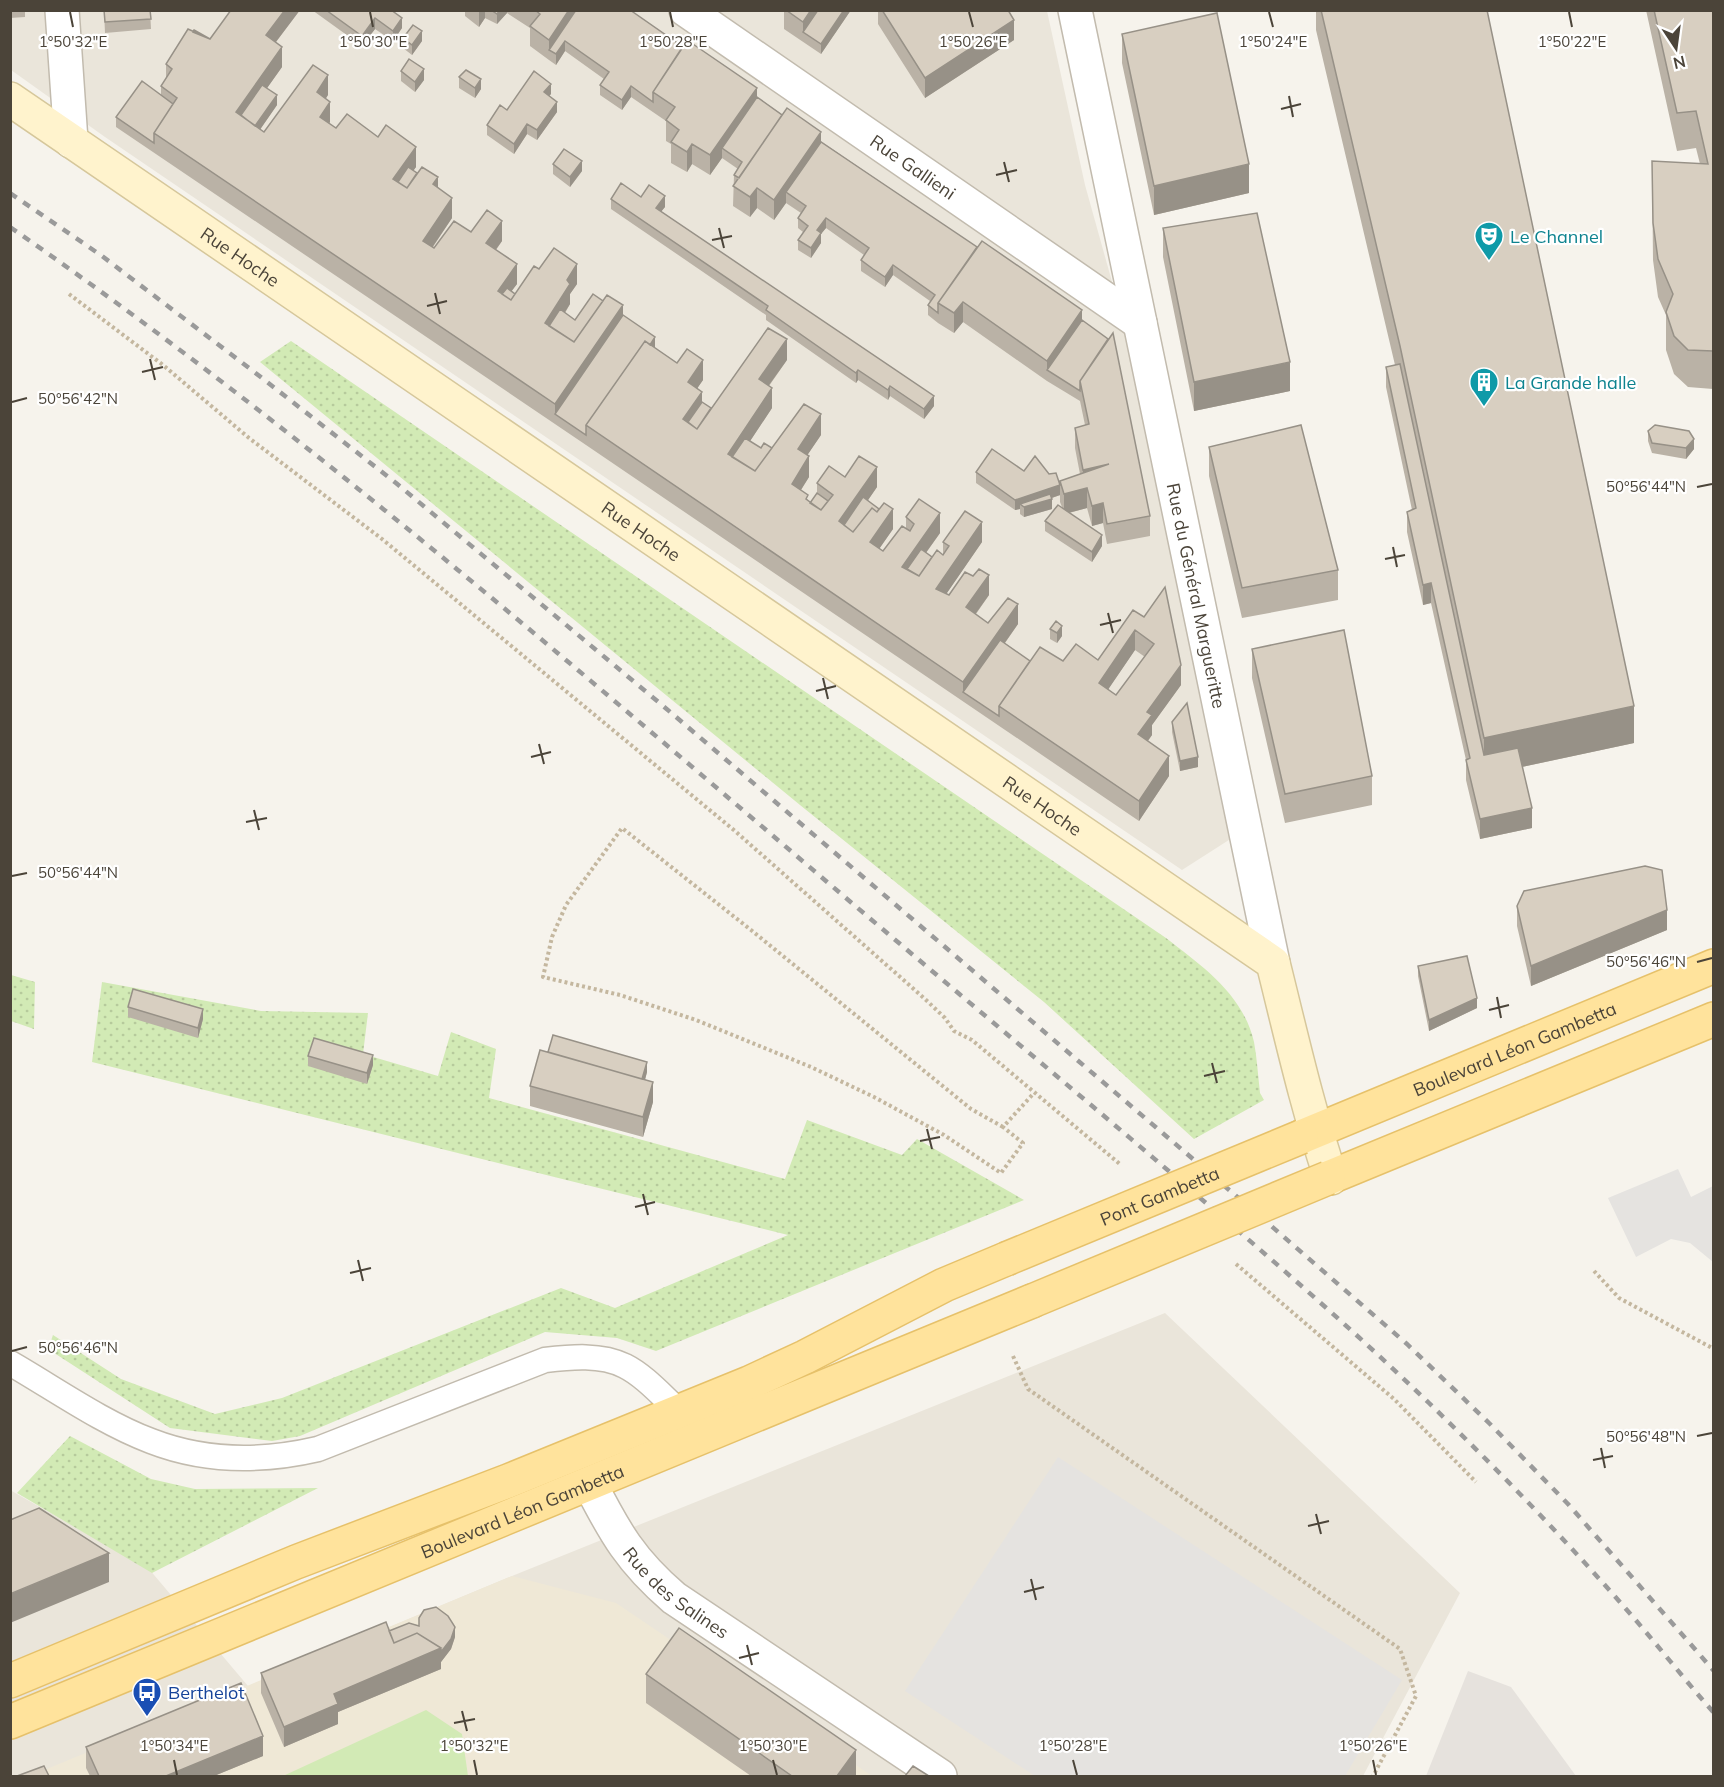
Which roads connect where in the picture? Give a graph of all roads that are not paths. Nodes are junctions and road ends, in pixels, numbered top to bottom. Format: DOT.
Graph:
graph roads {
  1 [pos="62,10"];
  2 [pos="686,10"];
  3 [pos="1075,10"];
  4 [pos="10,99"];
  5 [pos="71,141"];
  6 [pos="1140,323"];
  7 [pos="1273,963"];
  8 [pos="1713,966"];
  9 [pos="1713,1019"];
  10 [pos="1308,1134"];
  11 [pos="1330,1178"];
  12 [pos="1006,1259"];
  13 [pos="10,1363"];
  14 [pos="680,1412"];
  15 [pos="590,1484"];
  16 [pos="10,1681"];
  17 [pos="10,1722"];
  18 [pos="940,1776"];
  1 -- 5 [label="street"];
  2 -- 6 [label="street, Rue Gallieni"];
  3 -- 6 [label="street, Rue du Général Margueritte"];
  4 -- 5 [label="street, Rue Hoche"];
  5 -- 7 [label="street, Rue Hoche"];
  6 -- 7 [label="street, Rue du Général Margueritte"];
  7 -- 10 [label="street, Rue du Général Margueritte"];
  8 -- 10 [label="main road, Boulevard Léon Gambetta"];
  9 -- 11 [label="main road"];
  10 -- 11 [label="street, Rue du Général Margueritte"];
  10 -- 12 [label="main road, Pont Gambetta, bridge"];
  11 -- 15 [label="main road, Boulevard Léon Gambetta, bridge"];
  12 -- 14 [label="main road, Boulevard Léon Gambetta"];
  13 -- 14 [label="lane"];
  14 -- 16 [label="main road, Boulevard Léon Gambetta"];
  15 -- 17 [label="main road, Boulevard Léon Gambetta"];
  15 -- 18 [label="street, Rue des Salines"];
}
